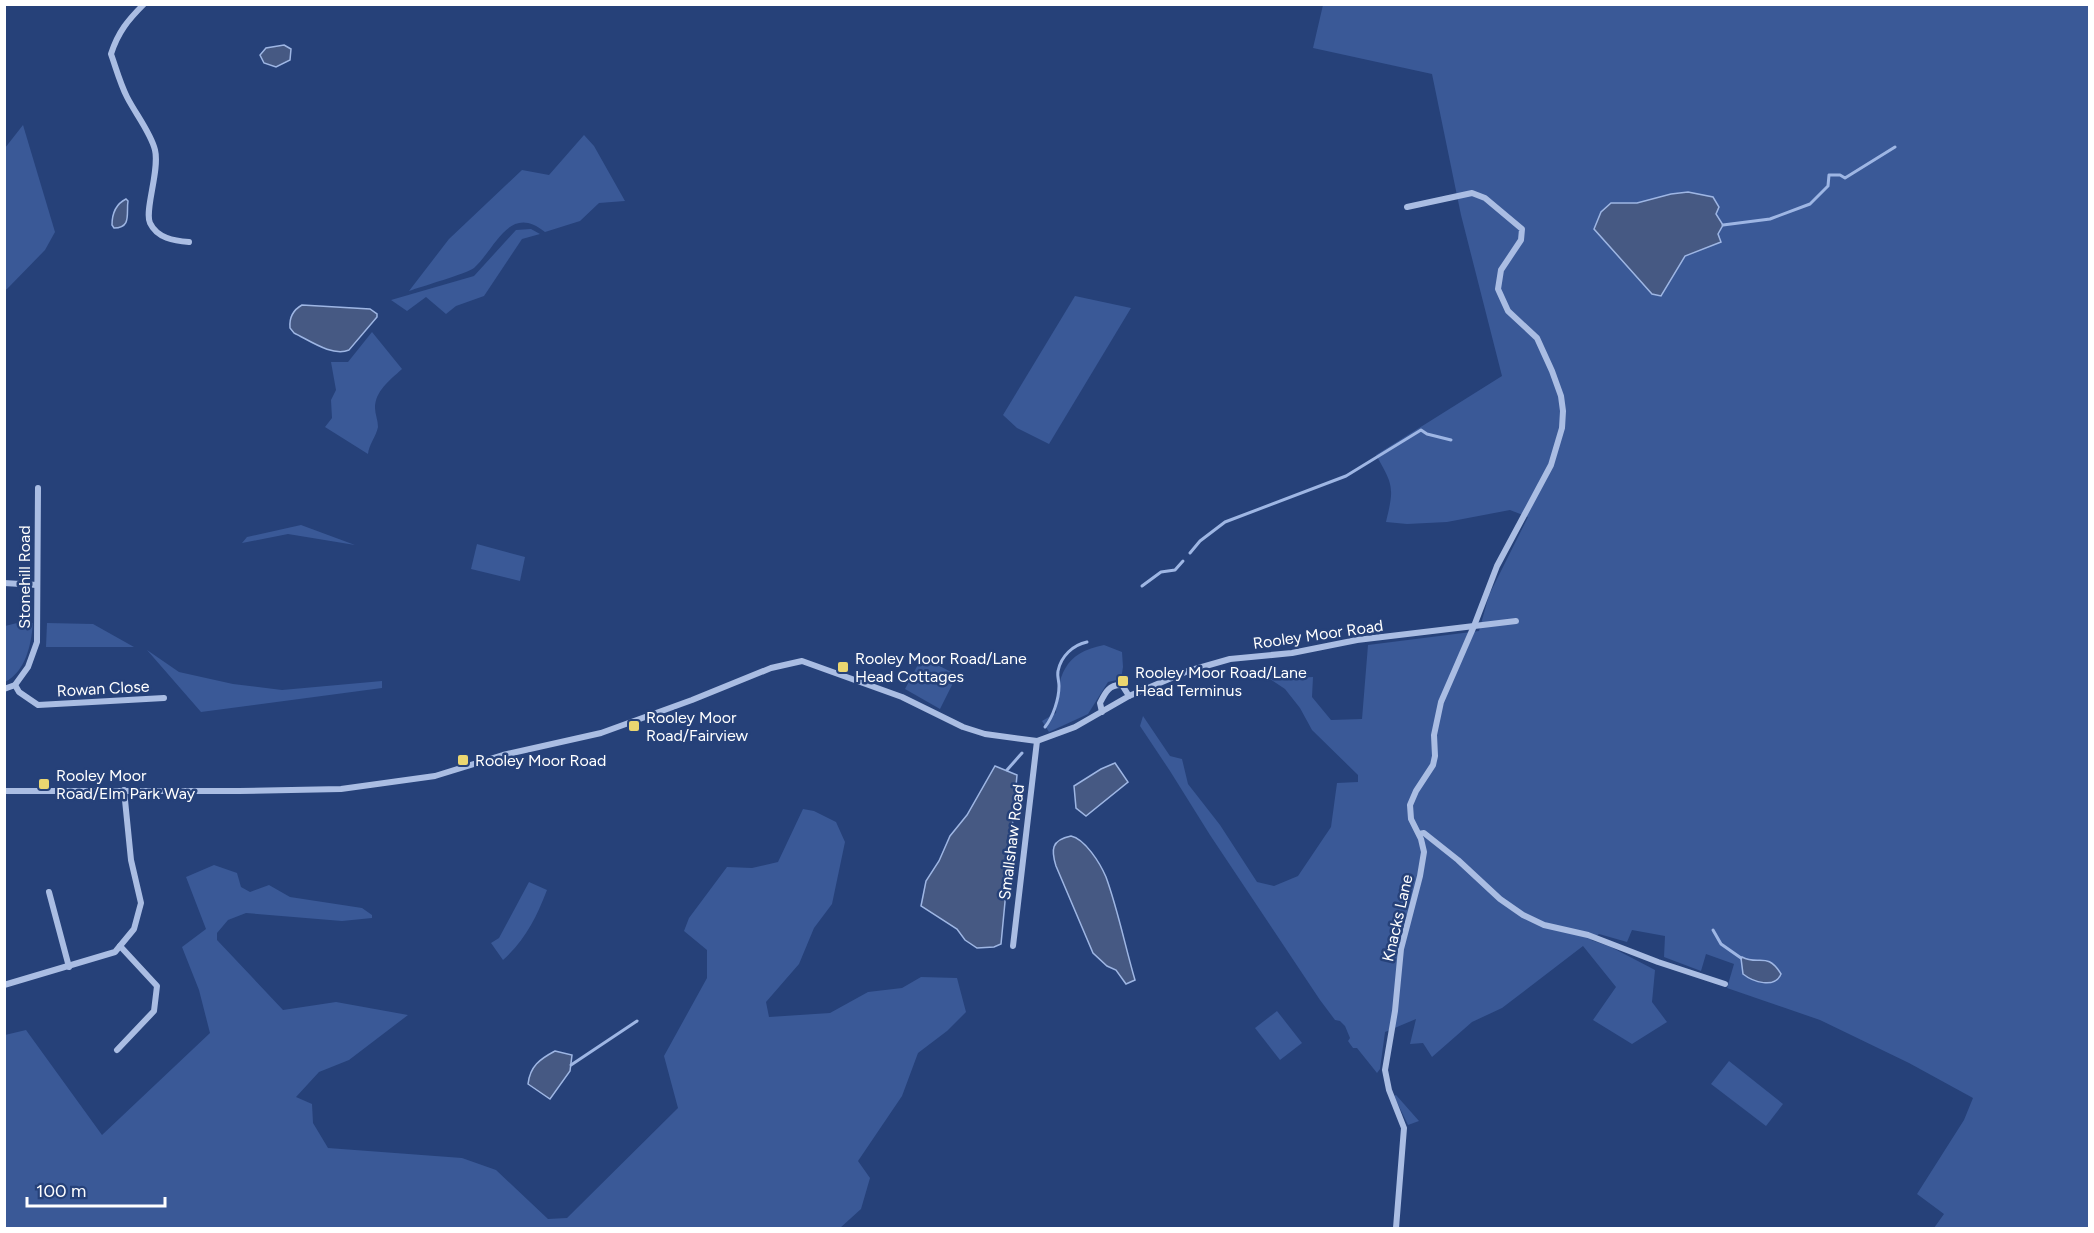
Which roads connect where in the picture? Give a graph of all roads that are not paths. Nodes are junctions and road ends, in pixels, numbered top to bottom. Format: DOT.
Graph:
graph roads {
  1 [pos="144,4"];
  2 [pos="1407,207"];
  3 [pos="189,242"];
  4 [pos="38,488"];
  5 [pos="4,583"];
  6 [pos="36,585"];
  7 [pos="1516,621"];
  8 [pos="1474,626"];
  9 [pos="15,685"];
  10 [pos="4,689"];
  11 [pos="1129,696"];
  12 [pos="164,698"];
  13 [pos="1102,712"];
  14 [pos="1037,741"];
  15 [pos="4,790"];
  16 [pos="124,790"];
  17 [pos="1419,834"];
  18 [pos="49,892"];
  19 [pos="120,946"];
  20 [pos="1013,946"];
  21 [pos="69,967"];
  22 [pos="1725,984"];
  23 [pos="4,985"];
  24 [pos="117,1050"];
  25 [pos="1396,1228"];
  1 -- 3 [label="street"];
  2 -- 8 [label="street, Knacks Lane"];
  4 -- 6 [label="street, Stonehill Road"];
  5 -- 6 [label="street"];
  6 -- 9 [label="street, Stonehill Road"];
  7 -- 8 [label="street, Rooley Moor Road"];
  8 -- 11 [label="street, Rooley Moor Road"];
  8 -- 17 [label="street, Knacks Lane"];
  9 -- 10 [label="street"];
  9 -- 12 [label="street, Rowan Close"];
  11 -- 13 [label="street, Rooley Moor Road"];
  11 -- 13 [label="street"];
  13 -- 14 [label="street, Rooley Moor Road"];
  14 -- 16 [label="street, Rooley Moor Road"];
  14 -- 20 [label="street, Smallshaw Road"];
  15 -- 16 [label="street, Rooley Moor Road"];
  16 -- 19 [label="street"];
  17 -- 22 [label="street"];
  17 -- 25 [label="street, Knacks Lane"];
  18 -- 21 [label="street"];
  19 -- 21 [label="street"];
  19 -- 24 [label="street"];
  21 -- 23 [label="street"];
}
